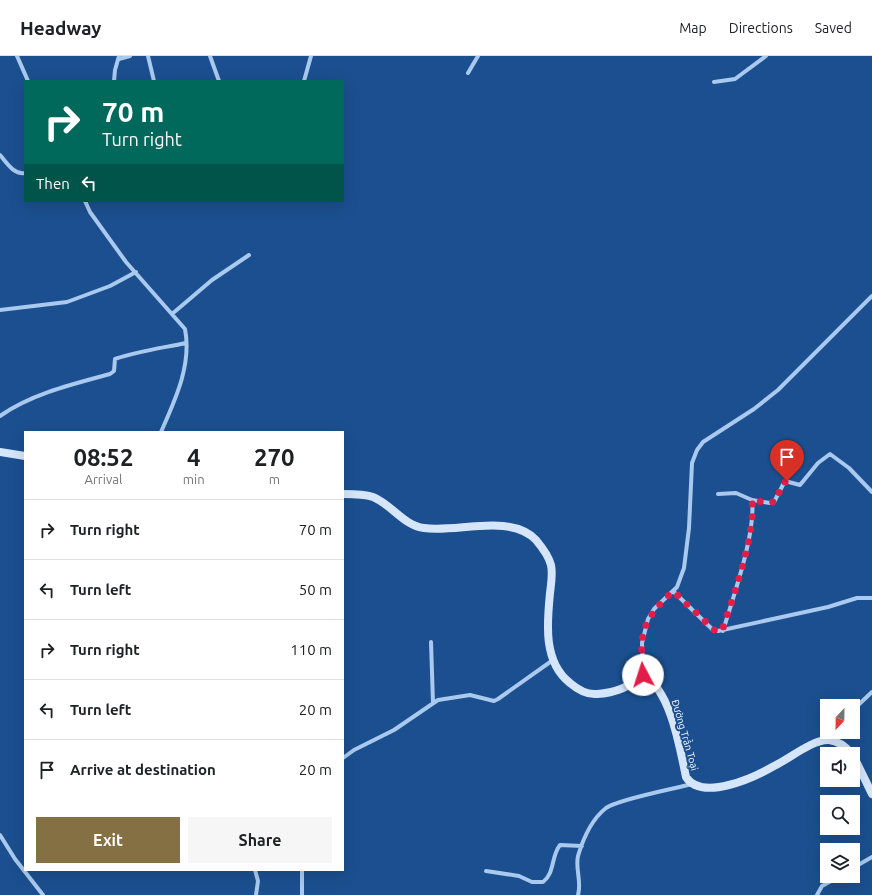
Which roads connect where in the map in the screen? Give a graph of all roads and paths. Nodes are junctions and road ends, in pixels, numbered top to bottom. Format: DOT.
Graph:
graph roads {
  1 [pos="17,56"];
  2 [pos="130,56"];
  3 [pos="148,56"];
  4 [pos="210,56"];
  5 [pos="311,56"];
  6 [pos="478,56"];
  7 [pos="766,56"];
  8 [pos="119,57"];
  9 [pos="468,73"];
  10 [pos="28,80"];
  11 [pos="114,80"];
  12 [pos="154,80"];
  13 [pos="219,80"];
  14 [pos="304,80"];
  15 [pos="714,82"];
  16 [pos="0,156"];
  17 [pos="24,173"];
  18 [pos="86,202"];
  19 [pos="249,255"];
  20 [pos="136,272"];
  21 [pos="872,296"];
  22 [pos="0,310"];
  23 [pos="172,314"];
  24 [pos="186,343"];
  25 [pos="0,416"];
  26 [pos="161,431"];
  27 [pos="0,452"];
  28 [pos="24,456"];
  29 [pos="872,492"];
  30 [pos="718,494"];
  31 [pos="344,495"];
  32 [pos="752,500"];
  33 [pos="673,591"];
  34 [pos="872,598"];
  35 [pos="722,631"];
  36 [pos="431,642"];
  37 [pos="553,660"];
  38 [pos="643,675"];
  39 [pos="872,692"];
  40 [pos="433,702"];
  41 [pos="860,703"];
  42 [pos="830,740"];
  43 [pos="843,747"];
  44 [pos="344,757"];
  45 [pos="860,769"];
  46 [pos="692,784"];
  47 [pos="872,794"];
  48 [pos="0,835"];
  49 [pos="582,846"];
  50 [pos="872,857"];
  51 [pos="860,864"];
  52 [pos="24,870"];
  53 [pos="24,871"];
  54 [pos="255,871"];
  55 [pos="302,871"];
  56 [pos="486,871"];
  57 [pos="827,883"];
  58 [pos="42,895"];
  59 [pos="256,895"];
  60 [pos="302,895"];
  61 [pos="578,895"];
  62 [pos="817,895"];
  1 -- 10 [label="street"];
  2 -- 8 [label="street"];
  3 -- 12 [label="street"];
  4 -- 13 [label="street"];
  5 -- 14 [label="street"];
  6 -- 9 [label="street"];
  7 -- 15 [label="street"];
  8 -- 11 [label="street"];
  16 -- 17 [label="street"];
  18 -- 20 [label="street"];
  19 -- 23 [label="street"];
  20 -- 22 [label="street"];
  20 -- 23 [label="street"];
  21 -- 33 [label="street"];
  23 -- 24 [label="street"];
  24 -- 25 [label="street"];
  24 -- 26 [label="street"];
  27 -- 28 [label="street"];
  29 -- 32 [label="street"];
  30 -- 32 [label="street"];
  31 -- 37 [label="street"];
  32 -- 35 [label="street"];
  33 -- 35 [label="street"];
  33 -- 38 [label="street"];
  34 -- 35 [label="street"];
  36 -- 40 [label="street"];
  37 -- 38 [label="street"];
  37 -- 40 [label="street"];
  38 -- 46 [label="street, Đường Trần Toại"];
  39 -- 41 [label="street"];
  40 -- 44 [label="street"];
  42 -- 43 [label="street"];
  42 -- 46 [label="street, Đường Trần Toại"];
  45 -- 47 [label="street"];
  46 -- 49 [label="street"];
  48 -- 52 [label="street"];
  49 -- 56 [label="street"];
  49 -- 61 [label="street"];
  50 -- 51 [label="street"];
  53 -- 58 [label="street"];
  54 -- 59 [label="street"];
  55 -- 60 [label="street"];
  57 -- 62 [label="street"];
}
